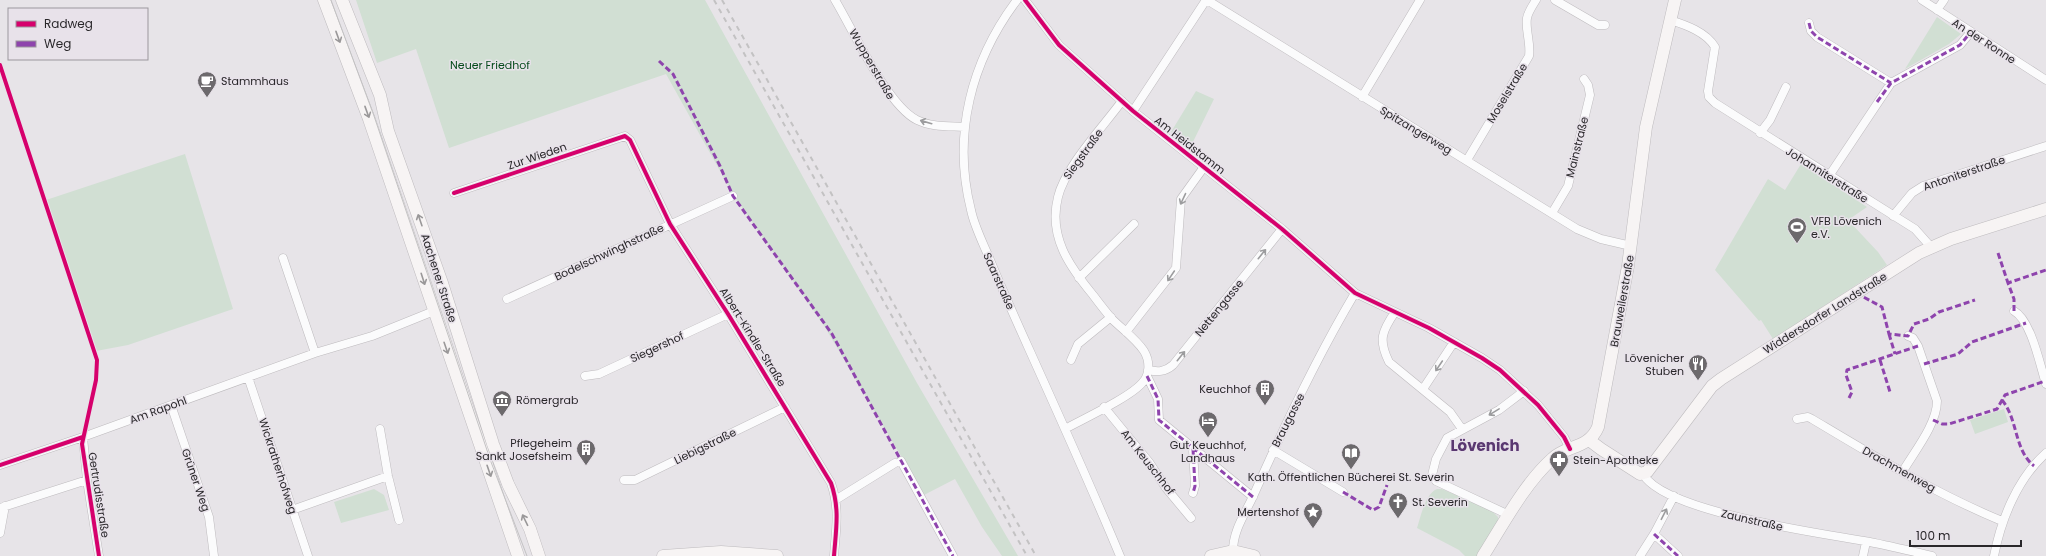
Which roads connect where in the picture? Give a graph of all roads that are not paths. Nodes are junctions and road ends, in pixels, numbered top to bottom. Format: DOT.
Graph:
graph roads {
  1 [pos="324,0"];
  2 [pos="342,0"];
  3 [pos="835,0"];
  4 [pos="1018,0"];
  5 [pos="1026,0"];
  6 [pos="1206,0"];
  7 [pos="1420,0"];
  8 [pos="1536,0"];
  9 [pos="1555,0"];
  10 [pos="1675,0"];
  11 [pos="1922,0"];
  12 [pos="1944,0"];
  13 [pos="1937,10"];
  14 [pos="1670,20"];
  15 [pos="1809,23"];
  16 [pos="1605,25"];
  17 [pos="1970,32"];
  18 [pos="1584,80"];
  19 [pos="2046,80"];
  20 [pos="1892,83"];
  21 [pos="1786,87"];
  22 [pos="358,92"];
  23 [pos="1362,97"];
  24 [pos="1122,102"];
  25 [pos="382,104"];
  26 [pos="1133,111"];
  27 [pos="964,127"];
  28 [pos="1760,133"];
  29 [pos="625,136"];
  30 [pos="2046,146"];
  31 [pos="1467,160"];
  32 [pos="1204,167"];
  33 [pos="1829,176"];
  34 [pos="454,193"];
  35 [pos="733,196"];
  36 [pos="2046,209"];
  37 [pos="1552,213"];
  38 [pos="1893,216"];
  39 [pos="670,224"];
  40 [pos="1134,224"];
  41 [pos="1282,229"];
  42 [pos="1632,246"];
  43 [pos="1931,247"];
  44 [pos="283,258"];
  45 [pos="1079,278"];
  46 [pos="1355,293"];
  47 [pos="446,296"];
  48 [pos="507,299"];
  49 [pos="2014,310"];
  50 [pos="434,311"];
  51 [pos="1395,312"];
  52 [pos="728,314"];
  53 [pos="1111,317"];
  54 [pos="454,323"];
  55 [pos="1126,332"];
  56 [pos="1908,336"];
  57 [pos="1454,342"];
  58 [pos="315,353"];
  59 [pos="1071,360"];
  60 [pos="1148,373"];
  61 [pos="585,376"];
  62 [pos="248,377"];
  63 [pos="2046,384"];
  64 [pos="1424,389"];
  65 [pos="1524,391"];
  66 [pos="171,405"];
  67 [pos="785,407"];
  68 [pos="1104,407"];
  69 [pos="1797,419"];
  70 [pos="380,429"];
  71 [pos="1065,429"];
  72 [pos="1462,429"];
  73 [pos="83,437"];
  74 [pos="1589,440"];
  75 [pos="1193,449"];
  76 [pos="1570,449"];
  77 [pos="1274,450"];
  78 [pos="2046,453"];
  79 [pos="0,465"];
  80 [pos="1903,471"];
  81 [pos="1643,474"];
  82 [pos="388,476"];
  83 [pos="87,480"];
  84 [pos="624,480"];
  85 [pos="1343,492"];
  86 [pos="1193,493"];
  87 [pos="1674,496"];
  88 [pos="1253,497"];
  89 [pos="837,499"];
  90 [pos="3,507"];
  91 [pos="292,510"];
  92 [pos="1509,515"];
  93 [pos="1191,518"];
  94 [pos="399,520"];
  95 [pos="2002,522"];
  96 [pos="0,533"];
  97 [pos="1654,534"];
  98 [pos="1866,542"];
  99 [pos="1233,551"];
  100 [pos="721,554"];
  101 [pos="99,556"];
  102 [pos="214,556"];
  103 [pos="308,556"];
  104 [pos="518,556"];
  105 [pos="539,556"];
  106 [pos="662,556"];
  107 [pos="777,556"];
  108 [pos="834,556"];
  109 [pos="953,556"];
  110 [pos="1120,556"];
  111 [pos="1211,556"];
  112 [pos="1254,556"];
  113 [pos="1483,556"];
  114 [pos="1640,556"];
  115 [pos="1678,556"];
  116 [pos="1863,556"];
  117 [pos="1932,556"];
  118 [pos="1994,556"];
  1 -- 22 [label="street, Aachener Straße, one-way"];
  2 -- 25 [label="street, Aachener Straße"];
  27 -- 3 [label="street, Wupperstraße, one-way"];
  4 -- 27 [label="street, Saarstraße"];
  5 -- 24 [label="street, Am Heidstamm"];
  6 -- 23 [label="street, Spitzangerweg"];
  6 -- 26 [label="street"];
  7 -- 23 [label="street"];
  8 -- 31 [label="street, Moselstraße"];
  9 -- 16 [label="street"];
  10 -- 14 [label="street, Brauweilerstraße"];
  11 -- 13 [label="street, An der Ronne"];
  12 -- 13 [label="street"];
  13 -- 17 [label="street, An der Ronne"];
  14 -- 28 [label="street, Johanniterstraße"];
  14 -- 42 [label="street, Brauweilerstraße"];
  15 -- 20 [label="street"];
  17 -- 19 [label="street, An der Ronne"];
  17 -- 20 [label="street"];
  18 -- 37 [label="street, Mainstraße"];
  20 -- 33 [label="street"];
  21 -- 28 [label="street"];
  22 -- 25 [label="street"];
  22 -- 50 [label="street, Aachener Straße, one-way"];
  23 -- 31 [label="street, Spitzangerweg"];
  24 -- 26 [label="street, Am Heidstamm"];
  24 -- 45 [label="street, Siegstraße"];
  47 -- 25 [label="street, Aachener Straße, one-way"];
  26 -- 32 [label="street, Am Heidstamm"];
  27 -- 71 [label="street, Saarstraße"];
  28 -- 33 [label="street, Johanniterstraße"];
  29 -- 34 [label="street, Zur Wieden"];
  29 -- 39 [label="street, Albert-Kindle-Straße"];
  30 -- 38 [label="street, Antoniterstraße"];
  31 -- 37 [label="street, Spitzangerweg"];
  32 -- 41 [label="street, Am Heidstamm"];
  32 -- 55 [label="street, one-way"];
  33 -- 38 [label="street, Johanniterstraße"];
  35 -- 39 [label="street, Bodelschwinghstraße"];
  36 -- 43 [label="street, Widdersdorfer Landstraße"];
  37 -- 42 [label="street, Spitzangerweg"];
  38 -- 43 [label="street, Johanniterstraße"];
  39 -- 48 [label="street, Bodelschwinghstraße"];
  39 -- 52 [label="street, Albert-Kindle-Straße"];
  40 -- 45 [label="street"];
  41 -- 46 [label="street, Am Heidstamm"];
  60 -- 41 [label="street, Nettengasse, one-way"];
  42 -- 74 [label="street, Brauweilerstraße"];
  43 -- 81 [label="street, Widdersdorfer Landstraße"];
  44 -- 58 [label="street"];
  45 -- 53 [label="street, Siegstraße"];
  46 -- 51 [label="street, Am Heidstamm"];
  46 -- 77 [label="street, Braugasse"];
  47 -- 50 [label="street"];
  47 -- 54 [label="street, Aachener Straße"];
  49 -- 63 [label="street"];
  50 -- 54 [label="street"];
  50 -- 58 [label="street, Am Rapohl"];
  50 -- 104 [label="street, Aachener Straße, one-way"];
  51 -- 57 [label="street, Am Heidstamm"];
  51 -- 64 [label="street"];
  52 -- 61 [label="street, Siegershof"];
  52 -- 67 [label="street, Albert-Kindle-Straße"];
  53 -- 55 [label="street, Siegstraße"];
  53 -- 59 [label="street"];
  105 -- 54 [label="street, Aachener Straße, one-way"];
  55 -- 60 [label="street, Siegstraße"];
  56 -- 80 [label="street"];
  57 -- 64 [label="street, one-way"];
  57 -- 65 [label="street, Am Heidstamm"];
  58 -- 62 [label="street, Am Rapohl"];
  60 -- 68 [label="street"];
  60 -- 75 [label="street, Siegstraße"];
  62 -- 66 [label="street, Am Rapohl"];
  62 -- 91 [label="street, Wickratherhofweg"];
  64 -- 72 [label="street"];
  65 -- 72 [label="street, one-way"];
  65 -- 76 [label="street, Am Heidstamm"];
  66 -- 73 [label="street, Am Rapohl"];
  66 -- 102 [label="street, Grüner Weg"];
  67 -- 84 [label="street, Liebigstraße"];
  67 -- 89 [label="street, Albert-Kindle-Straße"];
  68 -- 71 [label="street"];
  68 -- 93 [label="street, Am Keuschhof"];
  69 -- 80 [label="street, Drachmenweg"];
  70 -- 82 [label="street"];
  71 -- 110 [label="street, Saarstraße"];
  72 -- 92 [label="street"];
  73 -- 79 [label="street, Am Rapohl"];
  73 -- 83 [label="street, Gertrudisstraße"];
  74 -- 76 [label="street"];
  74 -- 81 [label="street, Zaunstraße"];
  75 -- 86 [label="street"];
  75 -- 88 [label="street, Siegstraße"];
  76 -- 92 [label="street"];
  77 -- 85 [label="street"];
  77 -- 88 [label="street, Braugasse"];
  78 -- 95 [label="street"];
  80 -- 95 [label="street, Drachmenweg"];
  81 -- 87 [label="street, Zaunstraße"];
  82 -- 91 [label="street"];
  82 -- 94 [label="street"];
  83 -- 90 [label="street"];
  83 -- 101 [label="street, Gertrudisstraße"];
  97 -- 87 [label="street, one-way"];
  87 -- 98 [label="street, Zaunstraße"];
  88 -- 99 [label="street, Braugasse"];
  89 -- 108 [label="street, Albert-Kindle-Straße"];
  89 -- 109 [label="street"];
  90 -- 96 [label="street"];
  91 -- 103 [label="street, Wickratherhofweg"];
  92 -- 113 [label="street"];
  95 -- 118 [label="street"];
  97 -- 114 [label="street"];
  97 -- 115 [label="street"];
  98 -- 116 [label="street"];
  98 -- 117 [label="street, Zaunstraße"];
  99 -- 111 [label="street"];
  99 -- 112 [label="street"];
  100 -- 106 [label="street"];
  100 -- 107 [label="street"];
}
